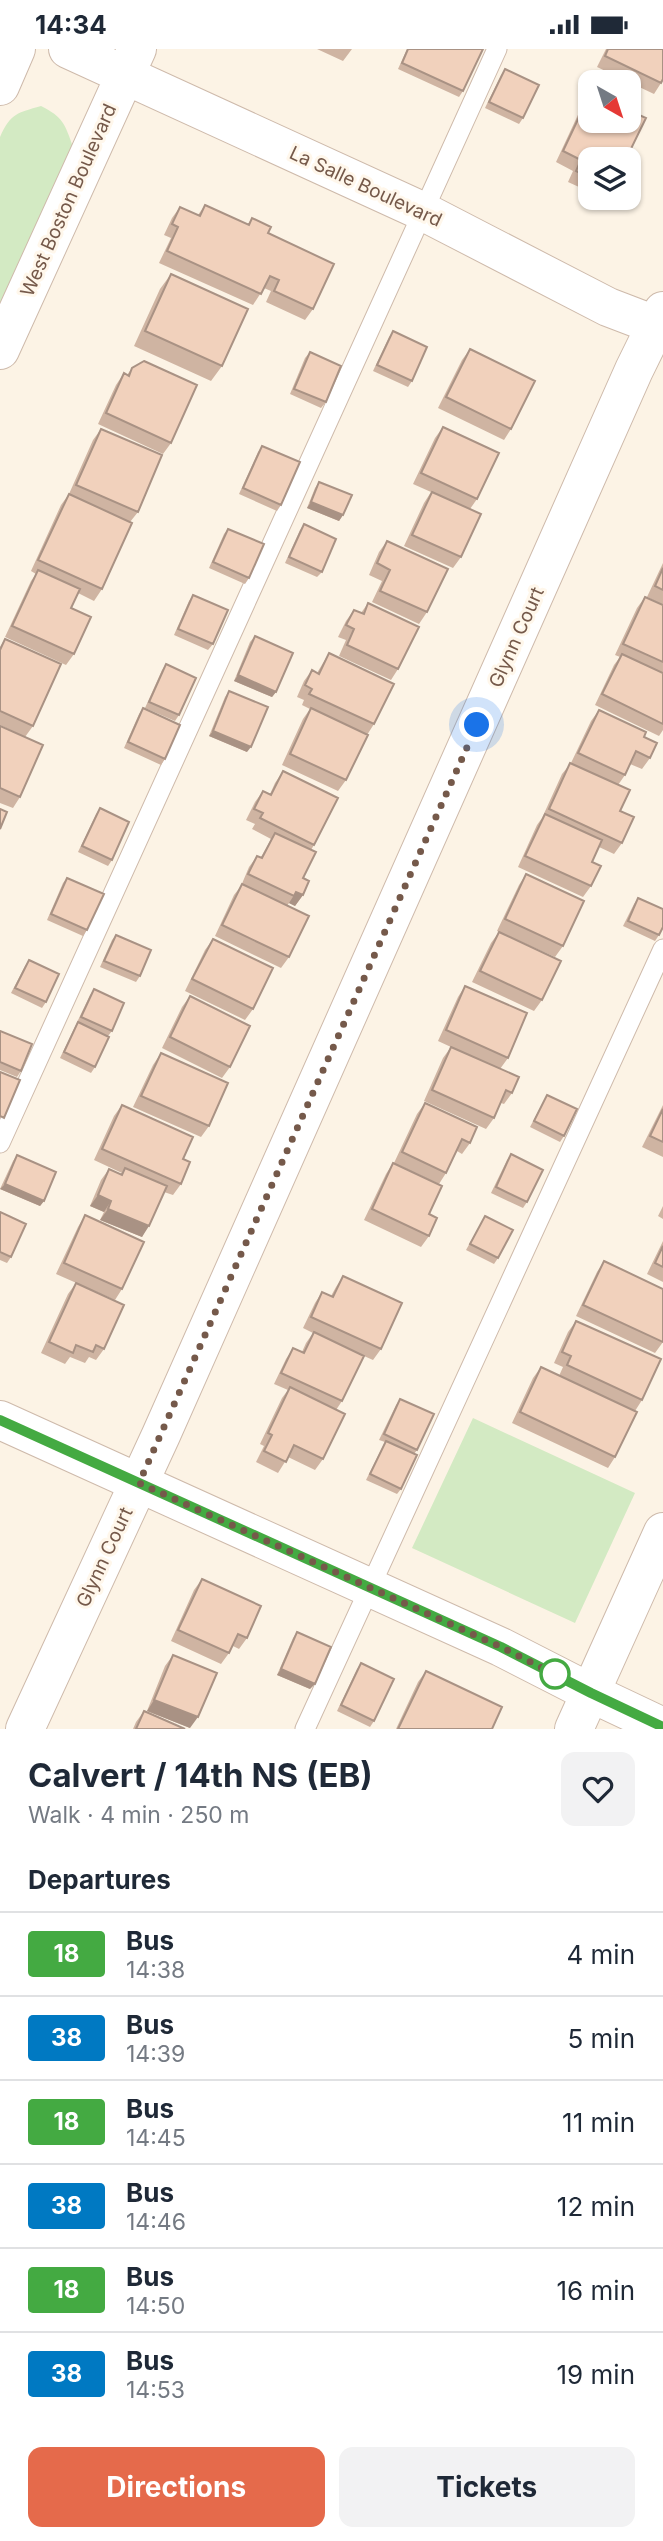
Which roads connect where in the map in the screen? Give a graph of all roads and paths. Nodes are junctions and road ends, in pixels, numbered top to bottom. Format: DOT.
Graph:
graph roads {
  1 [pos="16,49"];
  2 [pos="68,49"];
  3 [pos="497,49"];
  4 [pos="131,62"];
  5 [pos="0,86"];
  6 [pos="424,212"];
  7 [pos="661,321"];
  8 [pos="0,350"];
  9 [pos="663,949"];
  10 [pos="0,1143"];
  11 [pos="0,1420"];
  12 [pos="139,1483"];
  13 [pos="663,1532"];
  14 [pos="370,1588"];
  15 [pos="591,1693"];
  16 [pos="663,1727"];
  17 [pos="25,1729"];
  18 [pos="305,1729"];
  19 [pos="574,1729"];
  1 -- 5 [label="street"];
  2 -- 4 [label="street, La Salle Boulevard"];
  3 -- 6 [label="lane"];
  4 -- 6 [label="street, La Salle Boulevard"];
  4 -- 8 [label="street, West Boston Boulevard"];
  6 -- 7 [label="street, La Salle Boulevard"];
  6 -- 10 [label="lane"];
  7 -- 12 [label="street, Glynn Court"];
  9 -- 14 [label="lane"];
  11 -- 12 [label="street"];
  12 -- 14 [label="street"];
  12 -- 17 [label="street, Glynn Court"];
  13 -- 15 [label="street"];
  14 -- 15 [label="street"];
  14 -- 18 [label="lane"];
  15 -- 16 [label="street"];
  15 -- 19 [label="street"];
}
